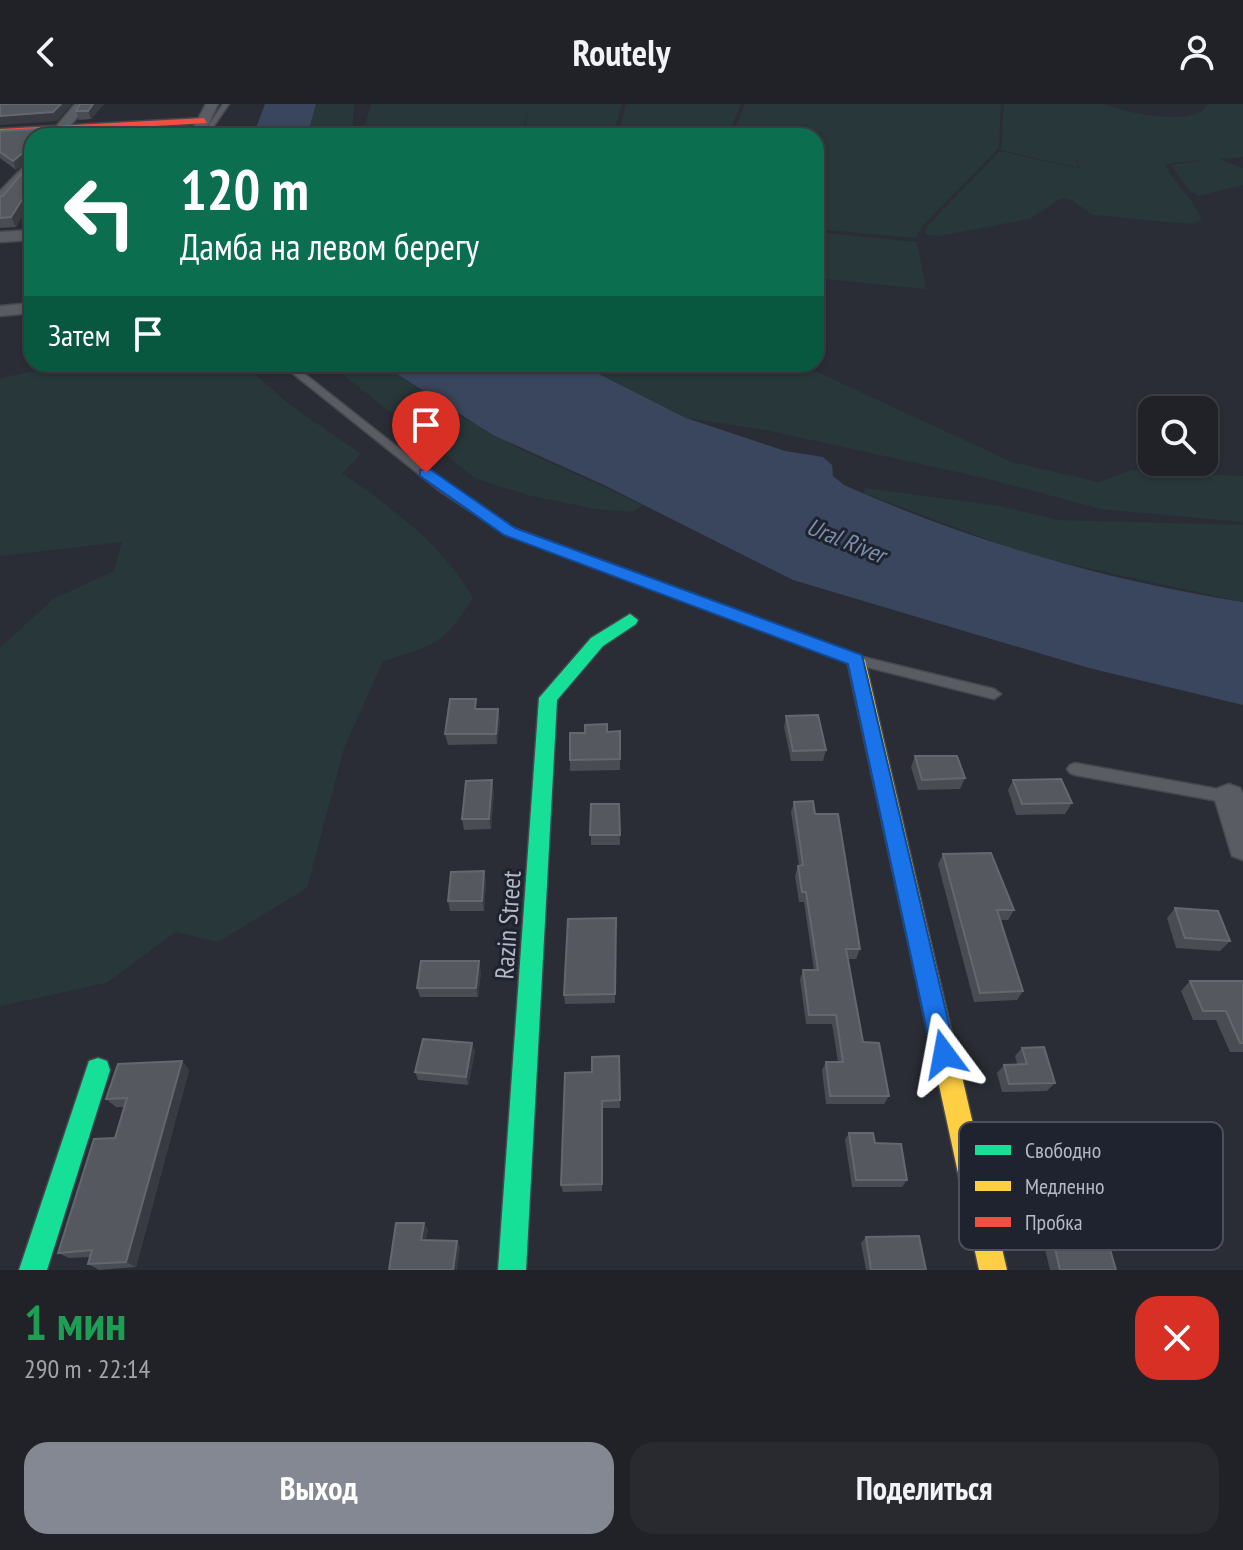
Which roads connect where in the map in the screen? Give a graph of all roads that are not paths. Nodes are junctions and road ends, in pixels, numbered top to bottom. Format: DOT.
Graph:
graph roads {
  1 [pos="82,104"];
  2 [pos="226,104"];
  3 [pos="204,124"];
  4 [pos="62,128"];
  5 [pos="139,128"];
  6 [pos="0,132"];
  7 [pos="24,132"];
  8 [pos="24,179"];
  9 [pos="0,180"];
  10 [pos="0,200"];
  11 [pos="24,236"];
  12 [pos="0,237"];
  13 [pos="24,309"];
  14 [pos="0,311"];
  15 [pos="296,372"];
  16 [pos="630,620"];
  17 [pos="856,660"];
  18 [pos="994,694"];
  19 [pos="1075,769"];
  20 [pos="1229,797"];
  21 [pos="1243,846"];
  22 [pos="98,1070"];
  23 [pos="959,1122"];
  24 [pos="988,1250"];
  25 [pos="33,1270"];
  26 [pos="512,1270"];
  27 [pos="993,1270"];
  1 -- 4 [label="street"];
  2 -- 3 [label="lane"];
  3 -- 5 [label="street"];
  6 -- 7 [label="street"];
  8 -- 9 [label="street"];
  8 -- 10 [label="street"];
  11 -- 12 [label="street"];
  13 -- 14 [label="street"];
  15 -- 17 [label="lane"];
  16 -- 26 [label="street, Razin Street"];
  17 -- 18 [label="lane"];
  17 -- 23 [label="street"];
  19 -- 20 [label="lane"];
  20 -- 21 [label="street"];
  22 -- 25 [label="street"];
  24 -- 27 [label="street"];
}
